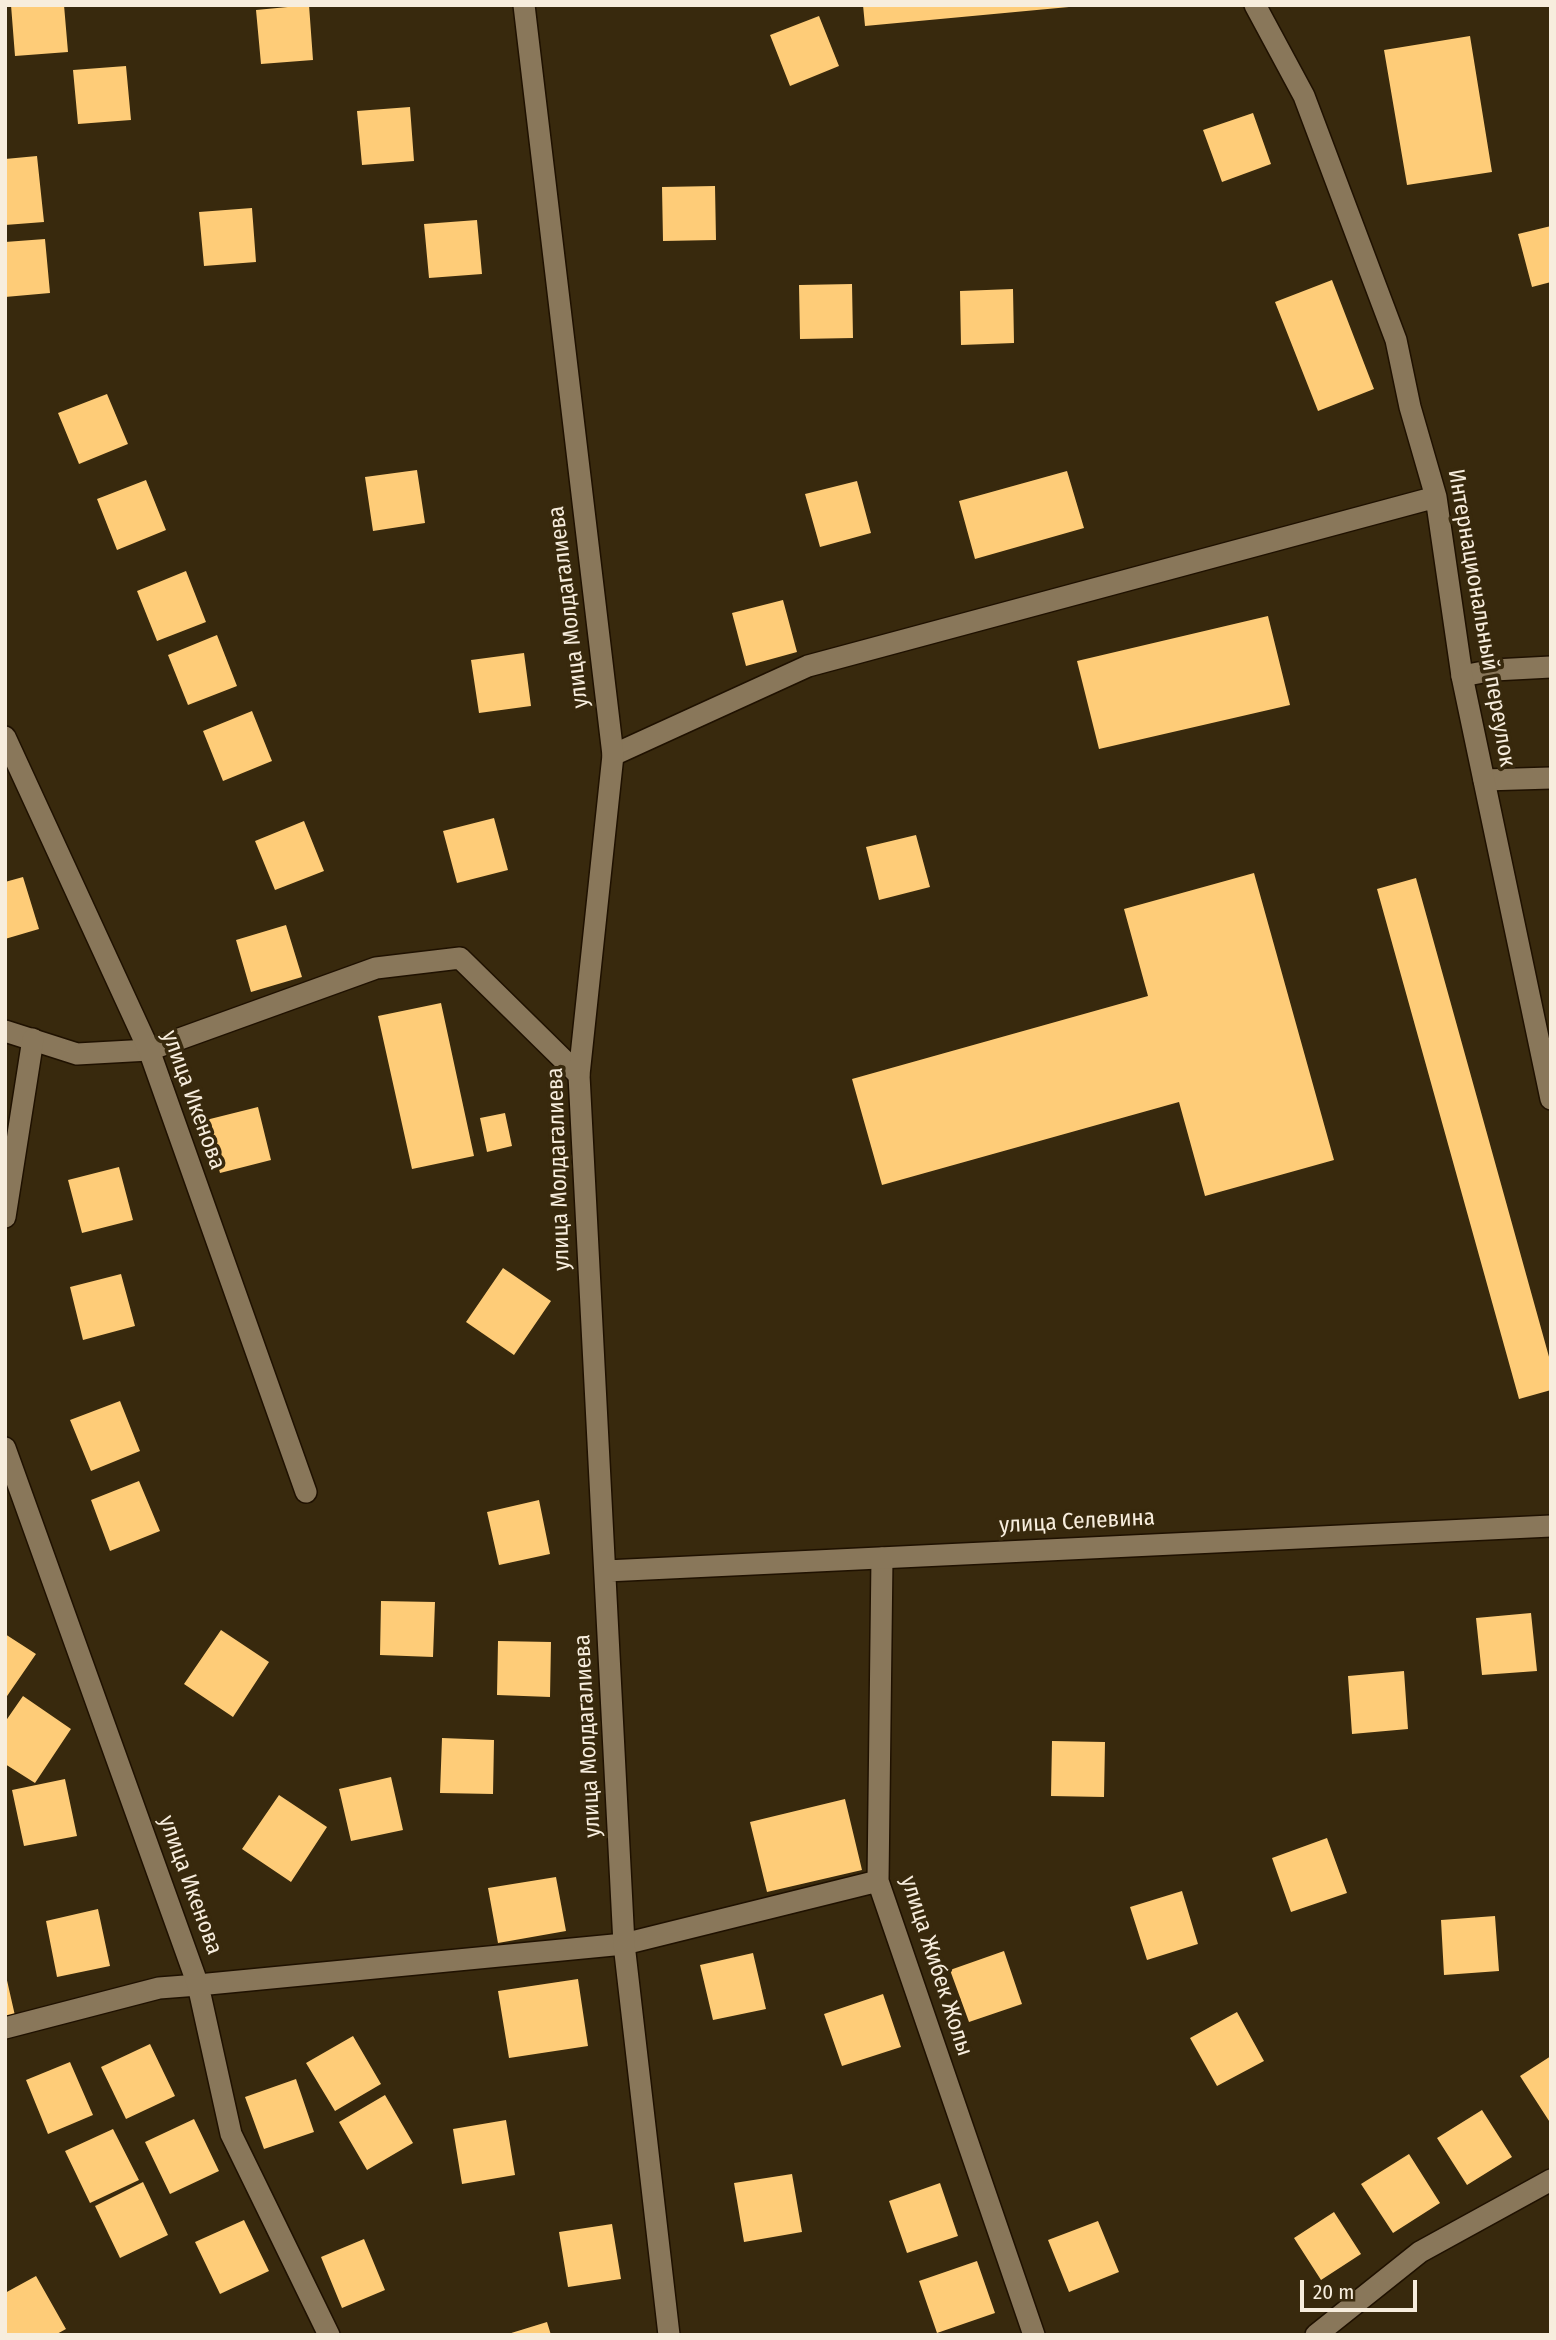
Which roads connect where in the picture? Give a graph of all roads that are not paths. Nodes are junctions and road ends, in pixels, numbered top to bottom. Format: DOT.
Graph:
graph roads {
  1 [pos="524,5"];
  2 [pos="1255,5"];
  3 [pos="1436,497"];
  4 [pos="1551,667"];
  5 [pos="1462,676"];
  6 [pos="5,737"];
  7 [pos="613,755"];
  8 [pos="1551,778"];
  9 [pos="1484,780"];
  10 [pos="5,1031"];
  11 [pos="33,1040"];
  12 [pos="149,1049"];
  13 [pos="579,1075"];
  14 [pos="1551,1099"];
  15 [pos="5,1217"];
  16 [pos="5,1448"];
  17 [pos="306,1492"];
  18 [pos="1551,1526"];
  19 [pos="881,1558"];
  20 [pos="606,1571"];
  21 [pos="878,1881"];
  22 [pos="624,1944"];
  23 [pos="198,1985"];
  24 [pos="5,2028"];
  25 [pos="1551,2180"];
  26 [pos="328,2335"];
  27 [pos="669,2335"];
  28 [pos="1034,2335"];
  29 [pos="1316,2335"];
  1 -- 7 [label="street, улица Молдагалиева"];
  2 -- 3 [label="street, Интернациональный переулок"];
  3 -- 5 [label="street, Интернациональный переулок"];
  3 -- 7 [label="street"];
  4 -- 5 [label="street"];
  5 -- 9 [label="street, Интернациональный переулок"];
  6 -- 12 [label="street, улица Икенова"];
  7 -- 13 [label="street, улица Молдагалиева"];
  8 -- 9 [label="street"];
  9 -- 14 [label="street, Интернациональный переулок"];
  10 -- 11 [label="street"];
  11 -- 12 [label="street"];
  11 -- 15 [label="street"];
  12 -- 13 [label="street"];
  12 -- 17 [label="street, улица Икенова"];
  13 -- 20 [label="street, улица Молдагалиева"];
  16 -- 23 [label="street, улица Икенова"];
  18 -- 19 [label="street, улица Селевина"];
  19 -- 20 [label="street, улица Селевина"];
  19 -- 21 [label="street, улица Жибек Жолы"];
  20 -- 22 [label="street, улица Молдагалиева"];
  21 -- 22 [label="street"];
  21 -- 28 [label="street, улица Жибек Жолы"];
  22 -- 23 [label="street"];
  22 -- 27 [label="street, улица Молдагалиева"];
  23 -- 24 [label="street"];
  23 -- 26 [label="street, улица Икенова"];
  25 -- 29 [label="street"];
}
